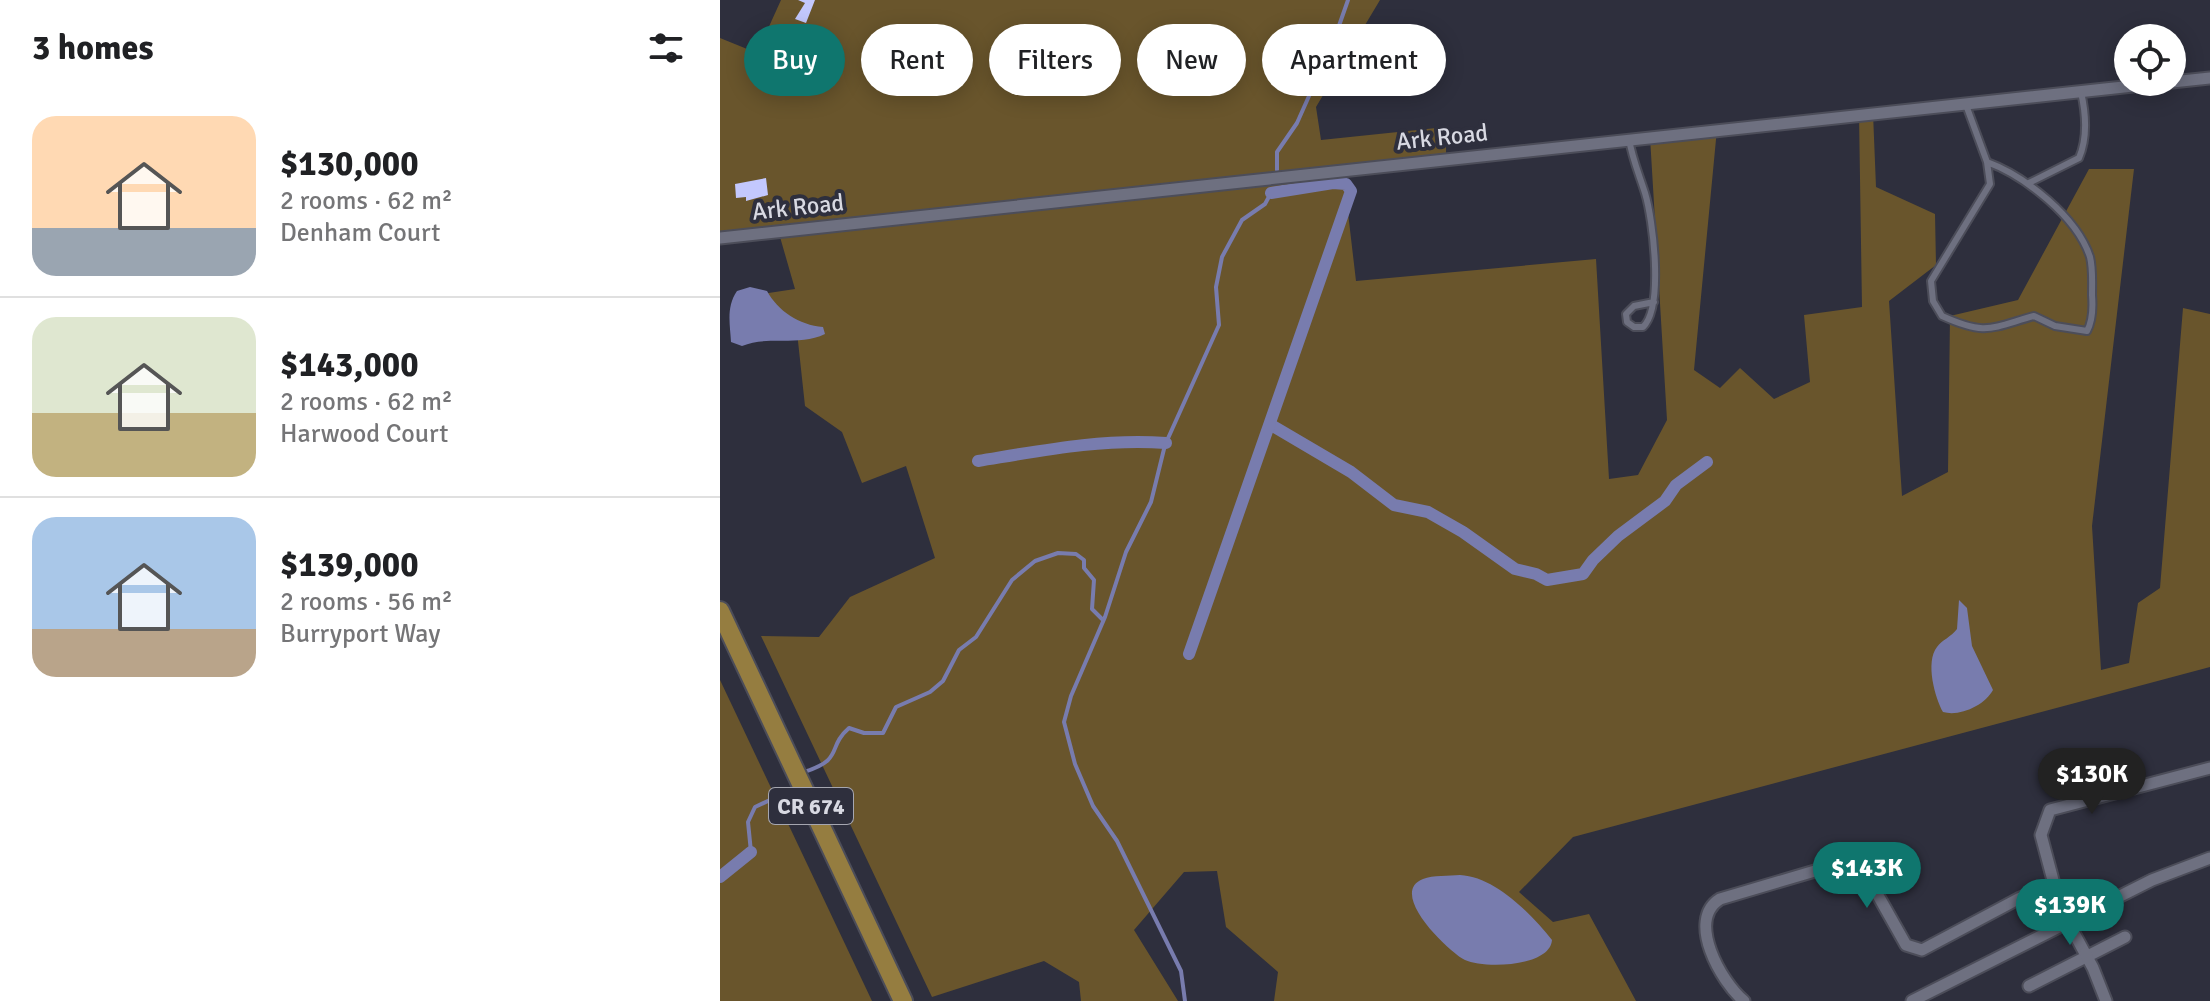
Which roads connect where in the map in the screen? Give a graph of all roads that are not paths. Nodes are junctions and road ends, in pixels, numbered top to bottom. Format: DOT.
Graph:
graph roads {
  1 [pos="2210,78"];
  2 [pos="2186,80"];
  3 [pos="2114,88"];
  4 [pos="2081,91"];
  5 [pos="1964,102"];
  6 [pos="1629,139"];
  7 [pos="1987,162"];
  8 [pos="2029,183"];
  9 [pos="720,238"];
  10 [pos="1654,302"];
  11 [pos="720,611"];
  12 [pos="2210,768"];
  13 [pos="2210,858"];
  14 [pos="2054,884"];
  15 [pos="2068,922"];
  16 [pos="2125,937"];
  17 [pos="2087,957"];
  18 [pos="2029,986"];
  19 [pos="1916,1000"];
  20 [pos="903,1001"];
  21 [pos="1744,1001"];
  22 [pos="2106,1001"];
  1 -- 2 [label="street, Ark Road"];
  3 -- 4 [label="street, Ark Road"];
  4 -- 5 [label="street, Ark Road"];
  4 -- 8 [label="lane"];
  5 -- 6 [label="street, Ark Road"];
  5 -- 7 [label="lane"];
  6 -- 9 [label="street, Ark Road"];
  6 -- 10 [label="lane"];
  7 -- 8 [label="lane"];
  7 -- 8 [label="lane"];
  10 -- 10 [label="lane"];
  11 -- 20 [label="main road, CR 674"];
  12 -- 14 [label="street"];
  13 -- 15 [label="street"];
  14 -- 15 [label="street"];
  14 -- 21 [label="street"];
  15 -- 17 [label="street"];
  15 -- 19 [label="street"];
  16 -- 17 [label="street"];
  17 -- 18 [label="street"];
  17 -- 22 [label="street"];
}
